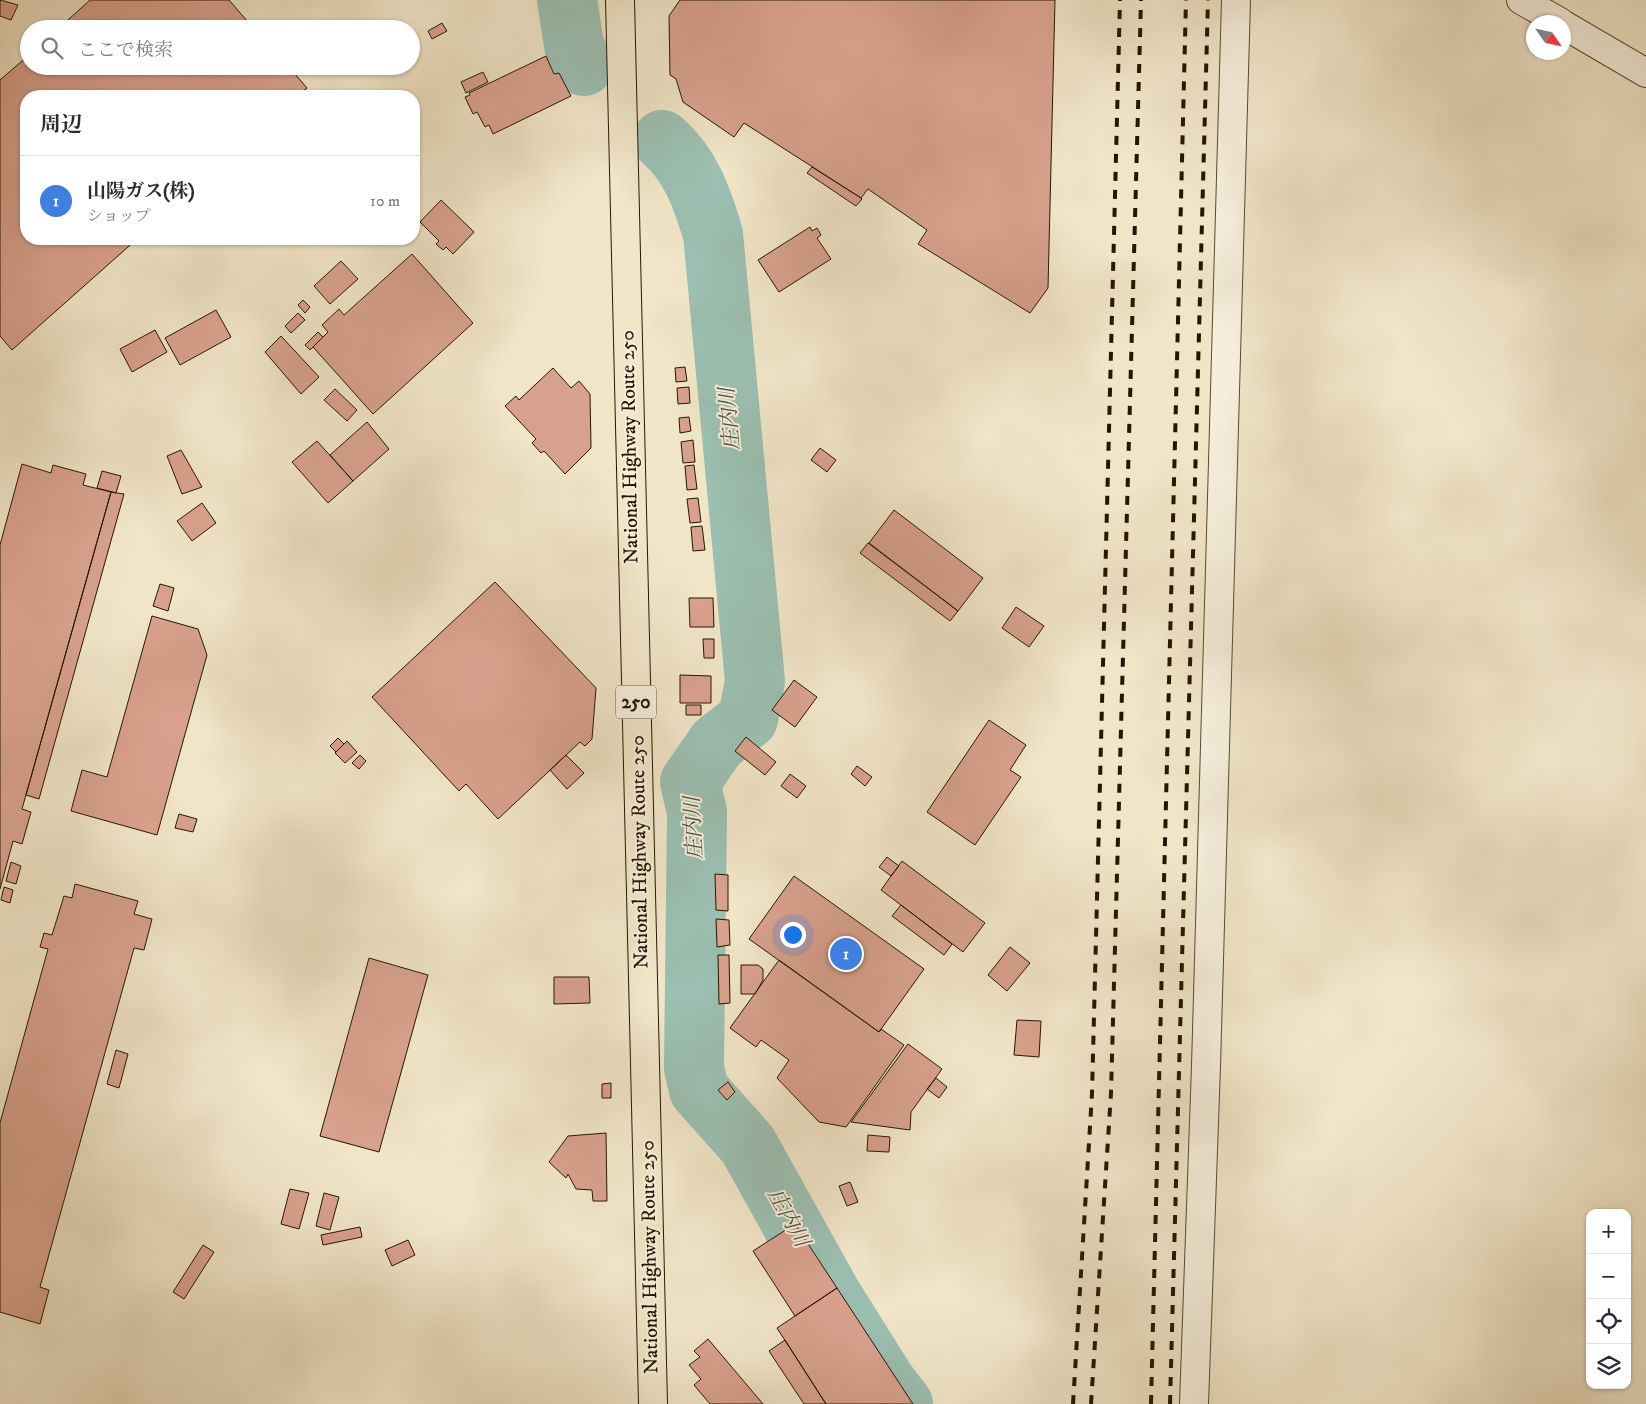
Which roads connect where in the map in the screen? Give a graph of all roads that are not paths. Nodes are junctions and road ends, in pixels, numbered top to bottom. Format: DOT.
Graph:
graph roads {
  1 [pos="620,0"];
  2 [pos="1236,0"];
  3 [pos="1521,0"];
  4 [pos="1548,15"];
  5 [pos="1571,28"];
  6 [pos="1646,73"];
  7 [pos="653,1404"];
  8 [pos="1194,1404"];
  1 -- 7 [label="highway, National Highway Route 250 / 250"];
  2 -- 8 [label="street"];
  3 -- 4 [label="street"];
  5 -- 6 [label="street"];
}
